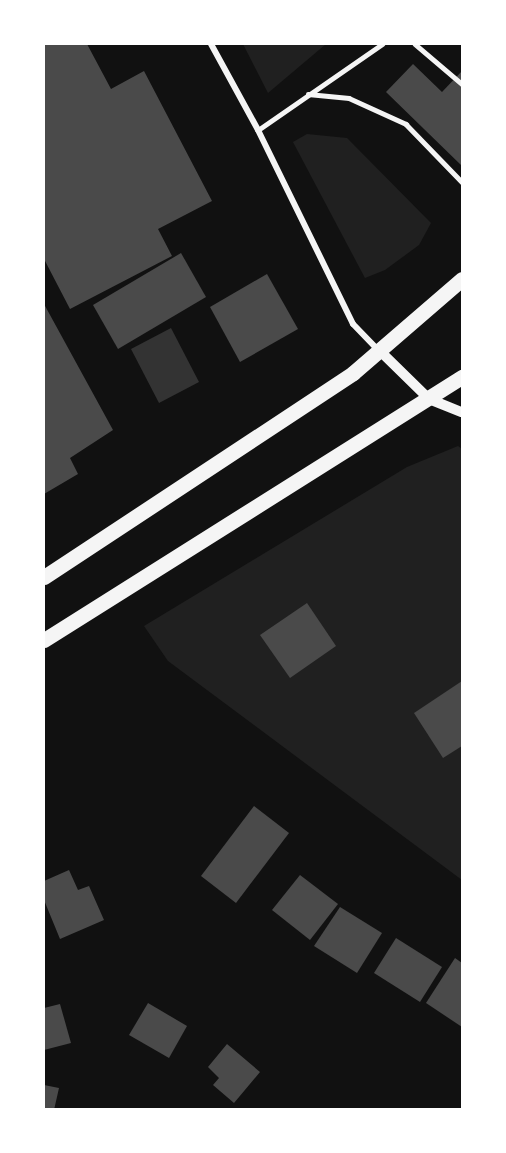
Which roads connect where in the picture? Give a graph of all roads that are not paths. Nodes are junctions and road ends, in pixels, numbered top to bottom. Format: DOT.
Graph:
graph roads {
  1 [pos="211,44"];
  2 [pos="382,44"];
  3 [pos="415,44"];
  4 [pos="462,84"];
  5 [pos="308,94"];
  6 [pos="258,130"];
  7 [pos="462,182"];
  8 [pos="462,279"];
  9 [pos="380,351"];
  10 [pos="462,377"];
  11 [pos="429,399"];
  12 [pos="462,412"];
  13 [pos="44,577"];
  14 [pos="44,640"];
  1 -- 6 [label="street"];
  2 -- 5 [label="lane"];
  3 -- 4 [label="lane"];
  5 -- 6 [label="lane"];
  5 -- 7 [label="lane"];
  6 -- 9 [label="street"];
  8 -- 9 [label="main road"];
  9 -- 11 [label="street"];
  9 -- 13 [label="main road"];
  10 -- 11 [label="main road"];
  11 -- 12 [label="street"];
  11 -- 14 [label="main road"];
}
